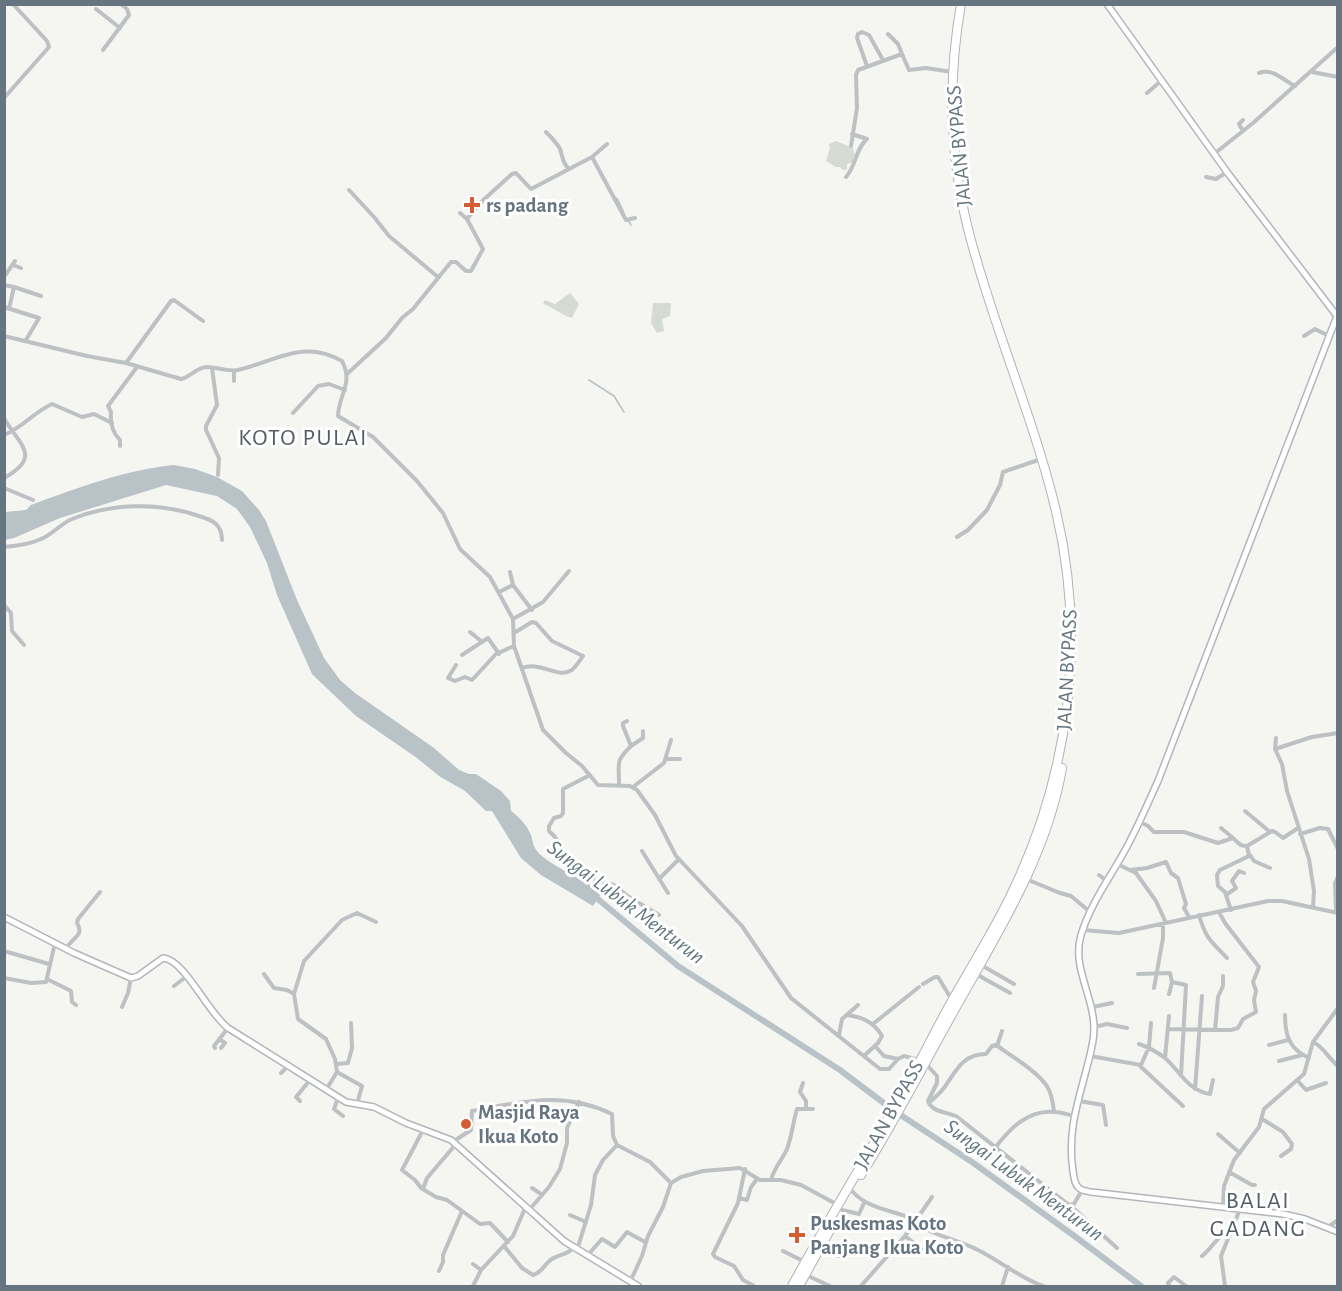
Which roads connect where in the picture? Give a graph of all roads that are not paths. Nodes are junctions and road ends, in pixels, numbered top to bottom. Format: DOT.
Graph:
graph roads {
  1 [pos="13,4"];
  2 [pos="121,4"];
  3 [pos="961,4"];
  4 [pos="966,4"];
  5 [pos="1107,4"];
  6 [pos="96,9"];
  7 [pos="120,28"];
  8 [pos="888,34"];
  9 [pos="1338,46"];
  10 [pos="103,50"];
  11 [pos="902,54"];
  12 [pos="883,60"];
  13 [pos="867,66"];
  14 [pos="953,72"];
  15 [pos="1311,72"];
  16 [pos="1260,73"];
  17 [pos="1338,77"];
  18 [pos="1161,81"];
  19 [pos="1295,86"];
  20 [pos="1147,93"];
  21 [pos="4,98"];
  22 [pos="1243,120"];
  23 [pos="546,132"];
  24 [pos="1243,132"];
  25 [pos="852,134"];
  26 [pos="607,144"];
  27 [pos="851,146"];
  28 [pos="1214,153"];
  29 [pos="592,157"];
  30 [pos="568,168"];
  31 [pos="1227,172"];
  32 [pos="846,177"];
  33 [pos="1206,177"];
  34 [pos="349,190"];
  35 [pos="460,213"];
  36 [pos="635,218"];
  37 [pos="467,219"];
  38 [pos="21,268"];
  39 [pos="438,276"];
  40 [pos="4,277"];
  41 [pos="4,285"];
  42 [pos="14,287"];
  43 [pos="42,296"];
  44 [pos="7,308"];
  45 [pos="203,321"];
  46 [pos="4,336"];
  47 [pos="1304,336"];
  48 [pos="1329,336"];
  49 [pos="26,340"];
  50 [pos="126,363"];
  51 [pos="136,367"];
  52 [pos="212,368"];
  53 [pos="234,371"];
  54 [pos="346,374"];
  55 [pos="234,381"];
  56 [pos="345,390"];
  57 [pos="293,413"];
  58 [pos="4,418"];
  59 [pos="1031,419"];
  60 [pos="112,423"];
  61 [pos="12,433"];
  62 [pos="4,435"];
  63 [pos="120,446"];
  64 [pos="1041,459"];
  65 [pos="218,475"];
  66 [pos="4,478"];
  67 [pos="4,488"];
  68 [pos="33,500"];
  69 [pos="957,537"];
  70 [pos="222,540"];
  71 [pos="4,547"];
  72 [pos="569,571"];
  73 [pos="510,572"];
  74 [pos="513,585"];
  75 [pos="499,592"];
  76 [pos="4,605"];
  77 [pos="532,610"];
  78 [pos="513,619"];
  79 [pos="470,632"];
  80 [pos="514,633"];
  81 [pos="481,641"];
  82 [pos="24,645"];
  83 [pos="514,646"];
  84 [pos="499,654"];
  85 [pos="462,655"];
  86 [pos="456,665"];
  87 [pos="522,668"];
  88 [pos="627,721"];
  89 [pos="643,731"];
  90 [pos="1338,733"];
  91 [pos="1276,738"];
  92 [pos="672,740"];
  93 [pos="631,746"];
  94 [pos="1275,749"];
  95 [pos="666,759"];
  96 [pos="680,759"];
  97 [pos="590,775"];
  98 [pos="619,784"];
  99 [pos="633,787"];
  100 [pos="1245,811"];
  101 [pos="1140,822"];
  102 [pos="1221,828"];
  103 [pos="1298,828"];
  104 [pos="1270,832"];
  105 [pos="1300,834"];
  106 [pos="1336,837"];
  107 [pos="1233,838"];
  108 [pos="1247,846"];
  109 [pos="1338,849"];
  110 [pos="642,851"];
  111 [pos="1250,855"];
  112 [pos="679,859"];
  113 [pos="1117,864"];
  114 [pos="1270,868"];
  115 [pos="1130,870"];
  116 [pos="1244,873"];
  117 [pos="1099,875"];
  118 [pos="1338,877"];
  119 [pos="660,878"];
  120 [pos="1026,879"];
  121 [pos="1107,881"];
  122 [pos="100,892"];
  123 [pos="668,893"];
  124 [pos="1226,895"];
  125 [pos="1313,907"];
  126 [pos="1231,910"];
  127 [pos="1089,911"];
  128 [pos="1219,912"];
  129 [pos="1337,912"];
  130 [pos="659,915"];
  131 [pos="1199,915"];
  132 [pos="4,917"];
  133 [pos="1189,917"];
  134 [pos="376,922"];
  135 [pos="1001,922"];
  136 [pos="1165,923"];
  137 [pos="1083,930"];
  138 [pos="55,943"];
  139 [pos="66,949"];
  140 [pos="4,951"];
  141 [pos="1227,958"];
  142 [pos="49,964"];
  143 [pos="980,965"];
  144 [pos="1157,973"];
  145 [pos="264,974"];
  146 [pos="975,974"];
  147 [pos="1138,974"];
  148 [pos="187,976"];
  149 [pos="1223,976"];
  150 [pos="4,978"];
  151 [pos="131,978"];
  152 [pos="47,979"];
  153 [pos="1172,981"];
  154 [pos="1014,984"];
  155 [pos="174,986"];
  156 [pos="1154,988"];
  157 [pos="1010,993"];
  158 [pos="294,994"];
  159 [pos="1169,994"];
  160 [pos="1202,996"];
  161 [pos="952,1001"];
  162 [pos="1112,1003"];
  163 [pos="76,1005"];
  164 [pos="858,1005"];
  165 [pos="122,1007"];
  166 [pos="1093,1007"];
  167 [pos="1338,1008"];
  168 [pos="847,1015"];
  169 [pos="1285,1015"];
  170 [pos="1169,1016"];
  171 [pos="351,1023"];
  172 [pos="1151,1023"];
  173 [pos="873,1024"];
  174 [pos="1094,1027"];
  175 [pos="228,1028"];
  176 [pos="1127,1028"];
  177 [pos="1168,1029"];
  178 [pos="1184,1029"];
  179 [pos="1199,1030"];
  180 [pos="1215,1030"];
  181 [pos="1002,1031"];
  182 [pos="839,1035"];
  183 [pos="219,1039"];
  184 [pos="1288,1040"];
  185 [pos="1313,1042"];
  186 [pos="1139,1044"];
  187 [pos="1269,1045"];
  188 [pos="875,1046"];
  189 [pos="997,1046"];
  190 [pos="221,1047"];
  191 [pos="1149,1047"];
  192 [pos="215,1048"];
  193 [pos="865,1055"];
  194 [pos="1302,1055"];
  195 [pos="1090,1056"];
  196 [pos="1165,1058"];
  197 [pos="1309,1058"];
  198 [pos="898,1059"];
  199 [pos="1279,1061"];
  200 [pos="923,1062"];
  201 [pos="337,1064"];
  202 [pos="289,1066"];
  203 [pos="1139,1066"];
  204 [pos="1338,1066"];
  205 [pos="337,1072"];
  206 [pos="280,1073"];
  207 [pos="1181,1076"];
  208 [pos="309,1080"];
  209 [pos="1213,1080"];
  210 [pos="1298,1081"];
  211 [pos="802,1083"];
  212 [pos="1326,1083"];
  213 [pos="1195,1089"];
  214 [pos="326,1090"];
  215 [pos="338,1098"];
  216 [pos="300,1101"];
  217 [pos="1078,1101"];
  218 [pos="579,1102"];
  219 [pos="357,1104"];
  220 [pos="929,1104"];
  221 [pos="1183,1106"];
  222 [pos="806,1108"];
  223 [pos="813,1109"];
  224 [pos="1054,1111"];
  225 [pos="343,1116"];
  226 [pos="1075,1116"];
  227 [pos="1262,1119"];
  228 [pos="1106,1125"];
  229 [pos="423,1130"];
  230 [pos="1218,1134"];
  231 [pos="880,1140"];
  232 [pos="455,1142"];
  233 [pos="617,1145"];
  234 [pos="995,1148"];
  235 [pos="1240,1153"];
  236 [pos="1281,1156"];
  237 [pos="746,1169"];
  238 [pos="1229,1172"];
  239 [pos="757,1179"];
  240 [pos="771,1180"];
  241 [pos="671,1183"];
  242 [pos="1255,1185"];
  243 [pos="532,1188"];
  244 [pos="423,1190"];
  245 [pos="1082,1190"];
  246 [pos="852,1191"];
  247 [pos="542,1194"];
  248 [pos="932,1197"];
  249 [pos="739,1198"];
  250 [pos="864,1203"];
  251 [pos="1071,1206"];
  252 [pos="1223,1206"];
  253 [pos="527,1208"];
  254 [pos="840,1208"];
  255 [pos="1240,1209"];
  256 [pos="462,1211"];
  257 [pos="570,1215"];
  258 [pos="1338,1220"];
  259 [pos="586,1222"];
  260 [pos="914,1223"];
  261 [pos="1232,1227"];
  262 [pos="1328,1227"];
  263 [pos="1338,1232"];
  264 [pos="905,1236"];
  265 [pos="645,1242"];
  266 [pos="506,1244"];
  267 [pos="818,1247"];
  268 [pos="1117,1248"];
  269 [pos="575,1249"];
  270 [pos="783,1251"];
  271 [pos="929,1255"];
  272 [pos="587,1256"];
  273 [pos="1202,1256"];
  274 [pos="840,1257"];
  275 [pos="806,1263"];
  276 [pos="473,1264"];
  277 [pos="1008,1267"];
  278 [pos="481,1270"];
  279 [pos="439,1271"];
  280 [pos="805,1275"];
  281 [pos="630,1282"];
  282 [pos="473,1287"];
  283 [pos="638,1287"];
  284 [pos="754,1287"];
  285 [pos="792,1287"];
  286 [pos="799,1287"];
  287 [pos="830,1287"];
  288 [pos="861,1287"];
  289 [pos="1002,1287"];
  290 [pos="1043,1287"];
  291 [pos="1169,1287"];
  292 [pos="1186,1287"];
  293 [pos="1225,1287"];
  1 -- 21 [label="street"];
  2 -- 7 [label="street"];
  3 -- 14 [label="highway, JALAN BYPASS"];
  4 -- 59 [label="highway, JALAN BYPASS"];
  5 -- 18 [label="street"];
  6 -- 7 [label="street"];
  7 -- 10 [label="street"];
  8 -- 11 [label="street"];
  9 -- 15 [label="street"];
  11 -- 12 [label="street"];
  11 -- 14 [label="street"];
  12 -- 13 [label="street"];
  12 -- 13 [label="street"];
  13 -- 25 [label="street"];
  14 -- 59 [label="highway, JALAN BYPASS"];
  15 -- 17 [label="street"];
  15 -- 19 [label="street"];
  16 -- 19 [label="street"];
  18 -- 20 [label="street"];
  18 -- 28 [label="street"];
  19 -- 24 [label="street"];
  22 -- 24 [label="street"];
  23 -- 30 [label="street"];
  24 -- 28 [label="street"];
  25 -- 27 [label="street"];
  25 -- 32 [label="street"];
  26 -- 29 [label="street"];
  28 -- 31 [label="street"];
  29 -- 30 [label="street"];
  29 -- 36 [label="street"];
  30 -- 37 [label="street"];
  31 -- 33 [label="street"];
  31 -- 48 [label="street"];
  34 -- 39 [label="street"];
  35 -- 37 [label="street"];
  37 -- 39 [label="street"];
  38 -- 40 [label="street"];
  39 -- 54 [label="street"];
  41 -- 42 [label="street"];
  42 -- 43 [label="street"];
  42 -- 44 [label="street"];
  44 -- 49 [label="street"];
  45 -- 50 [label="street"];
  46 -- 49 [label="street"];
  47 -- 48 [label="street"];
  48 -- 101 [label="street"];
  49 -- 50 [label="street"];
  50 -- 51 [label="street"];
  51 -- 52 [label="street"];
  51 -- 60 [label="street"];
  52 -- 53 [label="street"];
  52 -- 65 [label="street"];
  53 -- 54 [label="street"];
  53 -- 55 [label="street"];
  54 -- 56 [label="street"];
  56 -- 57 [label="street"];
  56 -- 75 [label="street"];
  58 -- 61 [label="street"];
  59 -- 64 [label="highway, JALAN BYPASS"];
  59 -- 120 [label="highway, JALAN BYPASS"];
  60 -- 61 [label="street"];
  60 -- 63 [label="street"];
  61 -- 62 [label="street"];
  61 -- 66 [label="street"];
  64 -- 69 [label="street"];
  64 -- 135 [label="highway, JALAN BYPASS"];
  67 -- 68 [label="street"];
  70 -- 71 [label="street"];
  72 -- 77 [label="street"];
  73 -- 74 [label="street"];
  74 -- 75 [label="street"];
  74 -- 77 [label="street"];
  75 -- 78 [label="street"];
  76 -- 82 [label="street"];
  77 -- 78 [label="street"];
  78 -- 80 [label="street"];
  79 -- 81 [label="street"];
  80 -- 83 [label="street"];
  80 -- 87 [label="street"];
  81 -- 84 [label="street"];
  81 -- 85 [label="street"];
  83 -- 84 [label="street"];
  83 -- 87 [label="street"];
  84 -- 86 [label="street"];
  87 -- 97 [label="street"];
  88 -- 93 [label="street"];
  89 -- 93 [label="street"];
  90 -- 94 [label="street"];
  91 -- 94 [label="street"];
  92 -- 95 [label="street"];
  93 -- 98 [label="street"];
  94 -- 103 [label="street"];
  95 -- 96 [label="street"];
  95 -- 99 [label="street"];
  97 -- 98 [label="street"];
  97 -- 130 [label="street"];
  98 -- 99 [label="street"];
  99 -- 112 [label="street"];
  100 -- 104 [label="street"];
  101 -- 107 [label="street"];
  101 -- 113 [label="street"];
  102 -- 107 [label="street"];
  103 -- 104 [label="street"];
  103 -- 105 [label="street"];
  104 -- 108 [label="street"];
  105 -- 106 [label="street"];
  105 -- 125 [label="street"];
  106 -- 109 [label="street"];
  107 -- 108 [label="street"];
  108 -- 111 [label="street"];
  110 -- 119 [label="street"];
  111 -- 114 [label="street"];
  111 -- 124 [label="street"];
  112 -- 119 [label="street"];
  112 -- 182 [label="street"];
  113 -- 115 [label="street"];
  113 -- 121 [label="street"];
  115 -- 133 [label="street"];
  115 -- 136 [label="street"];
  116 -- 124 [label="street"];
  117 -- 121 [label="street"];
  118 -- 129 [label="street"];
  119 -- 123 [label="street"];
  120 -- 127 [label="street"];
  120 -- 135 [label="highway, JALAN BYPASS"];
  121 -- 127 [label="street"];
  122 -- 139 [label="street"];
  124 -- 126 [label="street"];
  125 -- 126 [label="street"];
  125 -- 129 [label="street"];
  126 -- 128 [label="street"];
  127 -- 137 [label="street"];
  128 -- 131 [label="street"];
  128 -- 180 [label="street"];
  131 -- 133 [label="street"];
  131 -- 141 [label="street"];
  132 -- 138 [label="street"];
  133 -- 136 [label="street"];
  134 -- 158 [label="street"];
  135 -- 143 [label="highway, JALAN BYPASS"];
  135 -- 161 [label="highway, JALAN BYPASS"];
  136 -- 137 [label="street"];
  136 -- 144 [label="street"];
  137 -- 166 [label="street"];
  138 -- 139 [label="street"];
  138 -- 142 [label="street"];
  139 -- 151 [label="street"];
  140 -- 142 [label="street"];
  142 -- 152 [label="street"];
  143 -- 146 [label="highway, JALAN BYPASS"];
  143 -- 154 [label="street"];
  144 -- 147 [label="street"];
  144 -- 153 [label="street"];
  144 -- 156 [label="street"];
  145 -- 158 [label="street"];
  146 -- 157 [label="street"];
  146 -- 200 [label="highway, JALAN BYPASS"];
  148 -- 151 [label="street"];
  148 -- 155 [label="street"];
  148 -- 175 [label="street"];
  149 -- 180 [label="street"];
  150 -- 152 [label="street"];
  151 -- 165 [label="street"];
  152 -- 163 [label="street"];
  153 -- 159 [label="street"];
  153 -- 178 [label="street"];
  158 -- 201 [label="street"];
  160 -- 179 [label="street"];
  161 -- 173 [label="street"];
  161 -- 200 [label="highway, JALAN BYPASS"];
  162 -- 166 [label="street"];
  164 -- 168 [label="street"];
  166 -- 174 [label="street"];
  167 -- 185 [label="street"];
  168 -- 173 [label="street"];
  168 -- 182 [label="street"];
  169 -- 184 [label="street"];
  170 -- 177 [label="street"];
  171 -- 201 [label="street"];
  172 -- 191 [label="street"];
  173 -- 188 [label="street"];
  174 -- 176 [label="street"];
  174 -- 195 [label="street"];
  175 -- 183 [label="street"];
  175 -- 202 [label="street"];
  177 -- 178 [label="street"];
  177 -- 196 [label="street"];
  178 -- 179 [label="street"];
  178 -- 207 [label="street"];
  179 -- 180 [label="street"];
  179 -- 213 [label="street"];
  181 -- 189 [label="street"];
  182 -- 193 [label="street"];
  183 -- 190 [label="street"];
  183 -- 192 [label="street"];
  184 -- 187 [label="street"];
  184 -- 194 [label="street"];
  185 -- 197 [label="street"];
  185 -- 204 [label="street"];
  186 -- 191 [label="street"];
  188 -- 193 [label="street"];
  188 -- 198 [label="street"];
  189 -- 220 [label="street"];
  189 -- 224 [label="street"];
  191 -- 196 [label="street"];
  191 -- 203 [label="street"];
  193 -- 198 [label="street"];
  194 -- 197 [label="street"];
  194 -- 199 [label="street"];
  195 -- 203 [label="street"];
  195 -- 217 [label="street"];
  196 -- 207 [label="street"];
  197 -- 210 [label="street"];
  198 -- 200 [label="street"];
  200 -- 220 [label="street"];
  200 -- 231 [label="highway, JALAN BYPASS"];
  201 -- 205 [label="street"];
  202 -- 206 [label="street"];
  202 -- 208 [label="street"];
  203 -- 221 [label="street"];
  205 -- 214 [label="street"];
  205 -- 219 [label="street"];
  207 -- 213 [label="street"];
  208 -- 214 [label="street"];
  208 -- 216 [label="street"];
  209 -- 213 [label="street"];
  210 -- 212 [label="street"];
  210 -- 227 [label="street"];
  211 -- 222 [label="street"];
  214 -- 215 [label="street"];
  215 -- 219 [label="street"];
  215 -- 225 [label="street"];
  217 -- 226 [label="street"];
  217 -- 228 [label="street"];
  218 -- 232 [label="street"];
  218 -- 233 [label="street"];
  218 -- 247 [label="street"];
  219 -- 229 [label="street"];
  220 -- 234 [label="street"];
  222 -- 223 [label="street"];
  222 -- 240 [label="street"];
  224 -- 226 [label="street"];
  224 -- 234 [label="street"];
  226 -- 245 [label="street"];
  227 -- 235 [label="street"];
  227 -- 236 [label="street"];
  229 -- 232 [label="street"];
  229 -- 244 [label="street"];
  230 -- 235 [label="street"];
  231 -- 246 [label="highway, JALAN BYPASS"];
  231 -- 254 [label="highway, JALAN BYPASS"];
  232 -- 244 [label="street"];
  232 -- 253 [label="street"];
  233 -- 241 [label="street"];
  233 -- 259 [label="street"];
  234 -- 251 [label="street"];
  235 -- 238 [label="street"];
  237 -- 239 [label="street"];
  237 -- 241 [label="street"];
  237 -- 249 [label="street"];
  238 -- 242 [label="street"];
  238 -- 252 [label="street"];
  239 -- 240 [label="street"];
  239 -- 249 [label="street"];
  240 -- 254 [label="street"];
  241 -- 265 [label="street"];
  243 -- 247 [label="street"];
  244 -- 256 [label="street"];
  245 -- 251 [label="street"];
  245 -- 252 [label="street"];
  246 -- 250 [label="street"];
  246 -- 254 [label="highway, JALAN BYPASS"];
  247 -- 253 [label="street"];
  248 -- 260 [label="street"];
  249 -- 284 [label="street"];
  250 -- 254 [label="street"];
  250 -- 260 [label="street"];
  251 -- 268 [label="street"];
  252 -- 255 [label="street"];
  253 -- 266 [label="street"];
  253 -- 269 [label="street"];
  254 -- 267 [label="highway, JALAN BYPASS"];
  255 -- 261 [label="street"];
  255 -- 262 [label="street"];
  256 -- 266 [label="street"];
  256 -- 279 [label="street"];
  257 -- 259 [label="street"];
  258 -- 262 [label="street"];
  259 -- 269 [label="street"];
  260 -- 264 [label="street"];
  260 -- 277 [label="street"];
  261 -- 273 [label="street"];
  261 -- 293 [label="street"];
  262 -- 263 [label="street"];
  264 -- 271 [label="street"];
  264 -- 288 [label="street"];
  265 -- 272 [label="street"];
  265 -- 281 [label="street"];
  266 -- 269 [label="street"];
  266 -- 278 [label="street"];
  267 -- 274 [label="street"];
  267 -- 275 [label="highway, JALAN BYPASS"];
  267 -- 280 [label="highway, JALAN BYPASS"];
  269 -- 272 [label="street"];
  270 -- 275 [label="street"];
  272 -- 281 [label="street"];
  275 -- 285 [label="highway, JALAN BYPASS"];
  276 -- 278 [label="street"];
  277 -- 289 [label="street"];
  277 -- 290 [label="street"];
  278 -- 282 [label="street"];
  280 -- 286 [label="highway, JALAN BYPASS"];
  280 -- 287 [label="street"];
  281 -- 283 [label="street"];
  291 -- 292 [label="street"];
}
